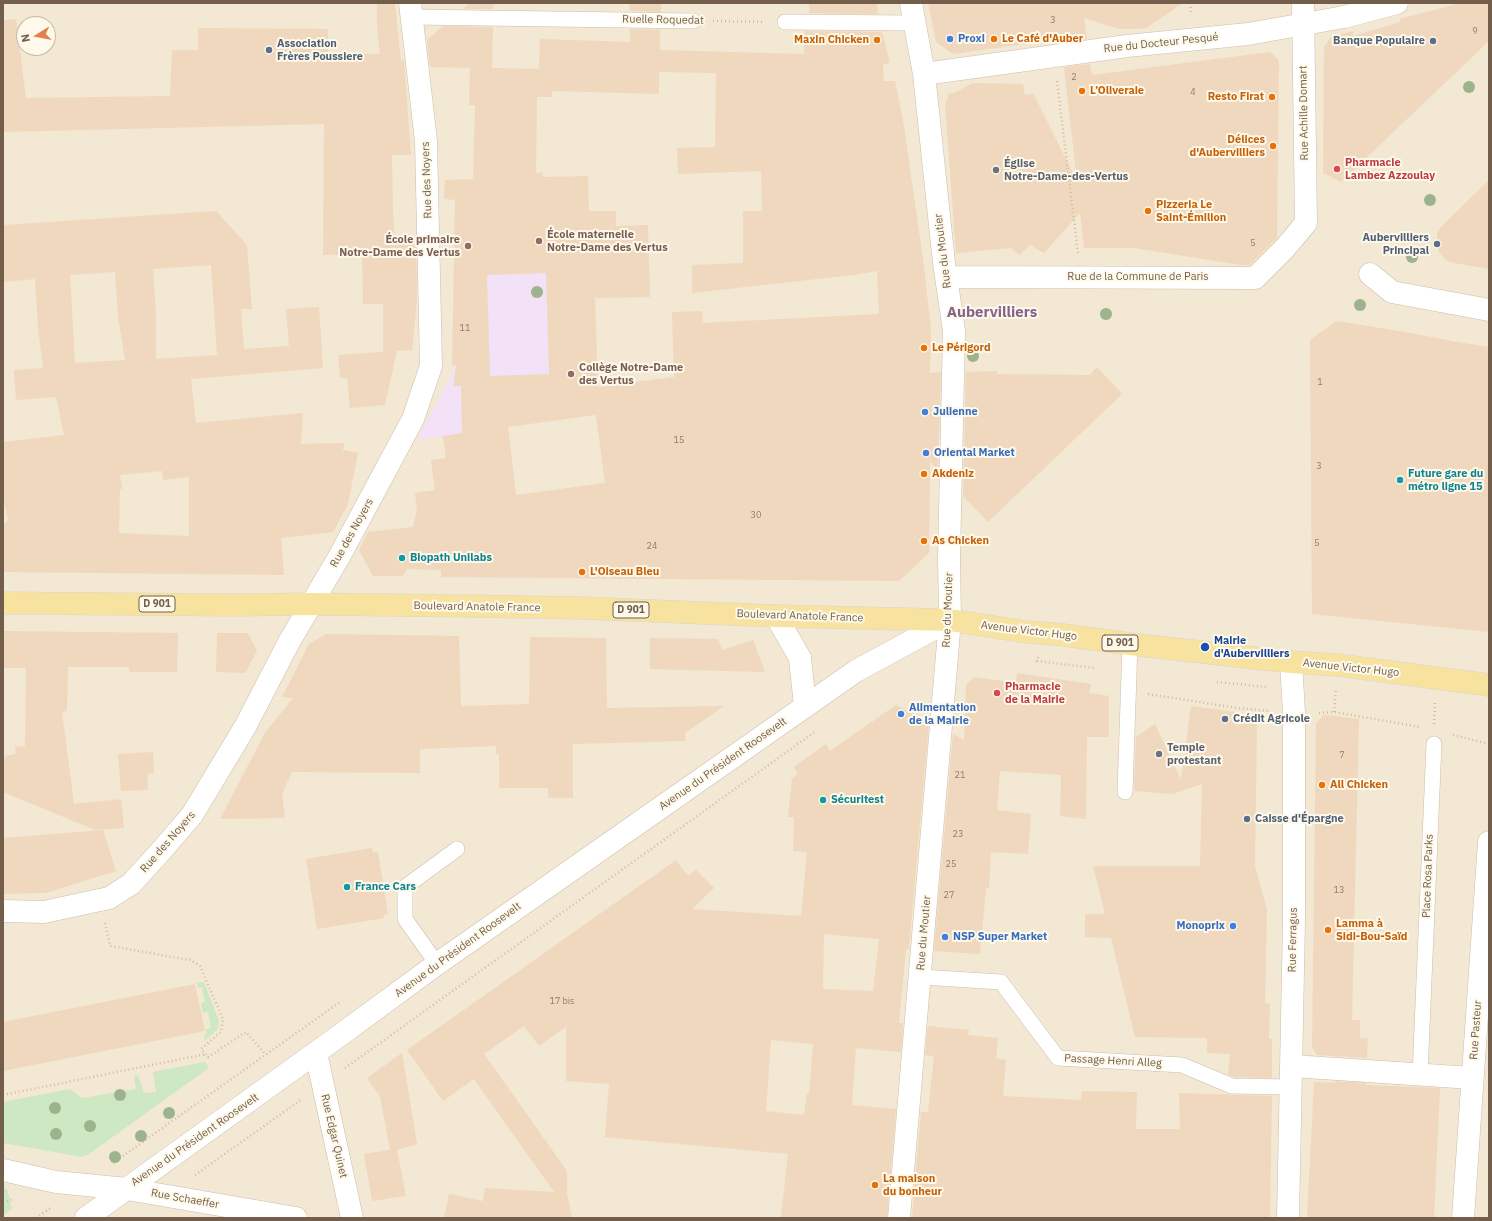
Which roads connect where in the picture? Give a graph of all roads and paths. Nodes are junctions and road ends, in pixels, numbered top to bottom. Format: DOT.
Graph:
graph roads {
  1 [pos="1303,3"];
  2 [pos="1397,3"];
  3 [pos="411,10"];
  4 [pos="912,13"];
  5 [pos="693,20"];
  6 [pos="785,22"];
  7 [pos="1304,25"];
  8 [pos="1054,57"];
  9 [pos="924,74"];
  10 [pos="1306,223"];
  11 [pos="945,270"];
  12 [pos="1370,274"];
  13 [pos="1081,277"];
  14 [pos="1489,310"];
  15 [pos="3,603"];
  16 [pos="312,604"];
  17 [pos="776,616"];
  18 [pos="950,620"];
  19 [pos="1130,644"];
  20 [pos="1292,662"];
  21 [pos="1056,664"];
  22 [pos="1094,668"];
  23 [pos="1436,678"];
  24 [pos="1217,682"];
  25 [pos="1489,685"];
  26 [pos="1258,687"];
  27 [pos="805,706"];
  28 [pos="822,727"];
  29 [pos="1434,744"];
  30 [pos="1124,792"];
  31 [pos="1489,842"];
  32 [pos="457,849"];
  33 [pos="100,900"];
  34 [pos="3,911"];
  35 [pos="437,964"];
  36 [pos="921,977"];
  37 [pos="316,1053"];
  38 [pos="206,1054"];
  39 [pos="266,1055"];
  40 [pos="1292,1066"];
  41 [pos="1478,1068"];
  42 [pos="1420,1074"];
  43 [pos="322,1084"];
  44 [pos="1291,1087"];
  45 [pos="3,1095"];
  46 [pos="3,1170"];
  47 [pos="127,1188"];
  48 [pos="167,1196"];
  49 [pos="86,1218"];
  50 [pos="296,1218"];
  51 [pos="352,1218"];
  52 [pos="899,1218"];
  53 [pos="1288,1218"];
  54 [pos="1463,1218"];
  1 -- 7 [label="street, Rue Achille Domart"];
  2 -- 7 [label="street, Rue du Docteur Pesqué"];
  3 -- 5 [label="lane, Ruelle Roquedat"];
  3 -- 16 [label="street, Rue des Noyers"];
  4 -- 6 [label="lane"];
  4 -- 9 [label="street, Rue du Moutier"];
  5 -- 6 [label="path, Ruelle Roquedat"];
  7 -- 8 [label="street, Rue du Docteur Pesqué"];
  7 -- 10 [label="street, Rue Achille Domart"];
  8 -- 9 [label="street, Rue du Docteur Pesqué"];
  8 -- 13 [label="path"];
  9 -- 11 [label="street, Rue du Moutier"];
  10 -- 13 [label="street, Rue de la Commune de Paris"];
  11 -- 13 [label="street, Rue de la Commune de Paris"];
  11 -- 18 [label="street, Rue du Moutier"];
  12 -- 14 [label="street"];
  15 -- 16 [label="main road, Boulevard Anatole France / D 901"];
  16 -- 17 [label="main road, Boulevard Anatole France / D 901"];
  16 -- 33 [label="street, Rue des Noyers"];
  17 -- 18 [label="main road, Boulevard Anatole France / D 901"];
  17 -- 27 [label="street"];
  18 -- 19 [label="main road, Avenue Victor Hugo / D 901"];
  18 -- 27 [label="street, Avenue du Président Roosevelt"];
  18 -- 36 [label="street, Rue du Moutier"];
  19 -- 20 [label="main road, Avenue Victor Hugo / D 901"];
  19 -- 30 [label="lane"];
  20 -- 23 [label="main road, Avenue Victor Hugo / D 901"];
  20 -- 40 [label="street, Rue Ferragus"];
  21 -- 22 [label="path"];
  23 -- 25 [label="main road, Avenue Victor Hugo / D 901"];
  23 -- 29 [label="path"];
  24 -- 26 [label="path"];
  27 -- 35 [label="street, Avenue du Président Roosevelt"];
  28 -- 43 [label="path"];
  29 -- 42 [label="lane, Place Rosa Parks"];
  31 -- 41 [label="street, Rue Pasteur"];
  32 -- 35 [label="lane"];
  33 -- 34 [label="street, Rue des Noyers"];
  33 -- 38 [label="path"];
  35 -- 37 [label="street, Avenue du Président Roosevelt"];
  36 -- 44 [label="lane, Passage Henri Alleg"];
  36 -- 52 [label="street, Rue du Moutier"];
  37 -- 43 [label="street, Rue Edgar Quinet"];
  37 -- 47 [label="street, Avenue du Président Roosevelt"];
  38 -- 39 [label="path"];
  38 -- 45 [label="path"];
  40 -- 42 [label="street"];
  40 -- 44 [label="street, Rue Ferragus"];
  41 -- 42 [label="street"];
  41 -- 54 [label="street, Rue Pasteur"];
  43 -- 48 [label="path"];
  43 -- 51 [label="street, Rue Edgar Quinet"];
  44 -- 53 [label="street, Rue Ferragus"];
  46 -- 47 [label="street, Rue Schaeffer"];
  47 -- 48 [label="street, Rue Schaeffer"];
  47 -- 49 [label="street, Avenue du Président Roosevelt"];
  48 -- 50 [label="street, Rue Schaeffer"];
}
